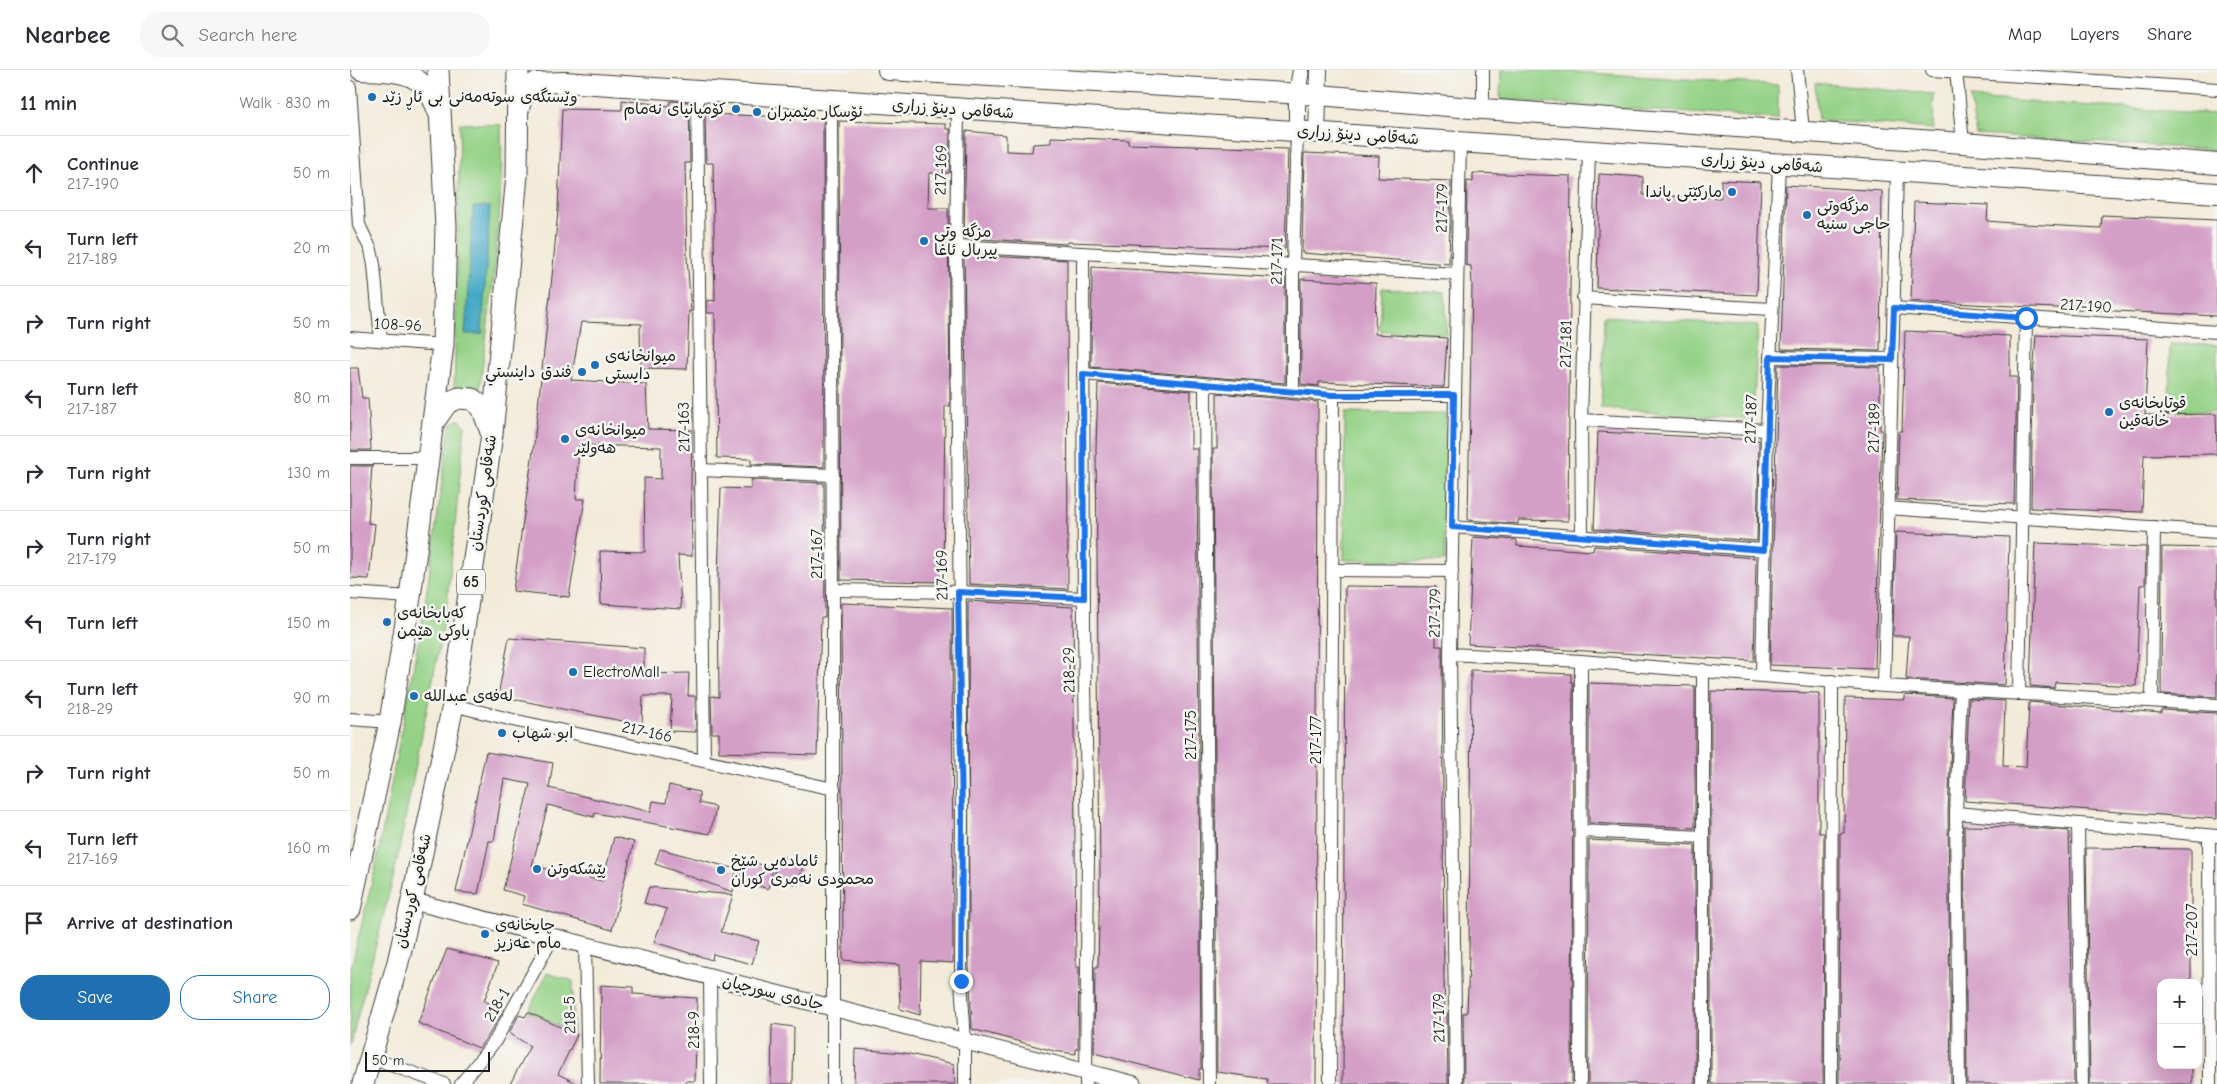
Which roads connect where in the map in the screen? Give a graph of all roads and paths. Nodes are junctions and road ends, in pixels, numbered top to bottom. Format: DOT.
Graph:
graph roads {
  1 [pos="361,70"];
  2 [pos="438,70"];
  3 [pos="518,70"];
  4 [pos="888,70"];
  5 [pos="1300,70"];
  6 [pos="1319,70"];
  7 [pos="1482,70"];
  8 [pos="1797,70"];
  9 [pos="1932,70"];
  10 [pos="384,71"];
  11 [pos="1956,71"];
  12 [pos="560,76"];
  13 [pos="350,87"];
  14 [pos="2217,89"];
  15 [pos="697,92"];
  16 [pos="1297,94"];
  17 [pos="1319,95"];
  18 [pos="831,100"];
  19 [pos="958,109"];
  20 [pos="1483,109"];
  21 [pos="518,114"];
  22 [pos="440,116"];
  23 [pos="1297,131"];
  24 [pos="1803,131"];
  25 [pos="1317,132"];
  26 [pos="1460,142"];
  27 [pos="1964,143"];
  28 [pos="1588,152"];
  29 [pos="2217,164"];
  30 [pos="1779,165"];
  31 [pos="1896,171"];
  32 [pos="2217,193"];
  33 [pos="354,209"];
  34 [pos="956,246"];
  35 [pos="1083,254"];
  36 [pos="1293,263"];
  37 [pos="1456,274"];
  38 [pos="1584,298"];
  39 [pos="1894,308"];
  40 [pos="1771,309"];
  41 [pos="2026,318"];
  42 [pos="2217,332"];
  43 [pos="350,338"];
  44 [pos="381,340"];
  45 [pos="443,344"];
  46 [pos="1770,357"];
  47 [pos="1892,360"];
  48 [pos="1083,374"];
  49 [pos="1205,385"];
  50 [pos="1293,391"];
  51 [pos="1333,395"];
  52 [pos="1454,395"];
  53 [pos="1581,420"];
  54 [pos="433,423"];
  55 [pos="1767,430"];
  56 [pos="492,434"];
  57 [pos="350,458"];
  58 [pos="427,458"];
  59 [pos="700,470"];
  60 [pos="833,475"];
  61 [pos="1888,508"];
  62 [pos="2022,518"];
  63 [pos="1452,527"];
  64 [pos="2154,527"];
  65 [pos="2217,532"];
  66 [pos="1582,538"];
  67 [pos="1764,550"];
  68 [pos="1334,570"];
  69 [pos="1452,571"];
  70 [pos="834,590"];
  71 [pos="958,592"];
  72 [pos="350,593"];
  73 [pos="410,597"];
  74 [pos="1084,598"];
  75 [pos="1450,654"];
  76 [pos="1581,661"];
  77 [pos="1703,670"];
  78 [pos="1762,675"];
  79 [pos="1832,681"];
  80 [pos="1884,686"];
  81 [pos="1960,690"];
  82 [pos="2020,694"];
  83 [pos="2152,701"];
  84 [pos="453,704"];
  85 [pos="2217,706"];
  86 [pos="350,719"];
  87 [pos="390,722"];
  88 [pos="704,761"];
  89 [pos="834,789"];
  90 [pos="1956,813"];
  91 [pos="2078,825"];
  92 [pos="1580,831"];
  93 [pos="2213,836"];
  94 [pos="1703,837"];
  95 [pos="351,900"];
  96 [pos="412,901"];
  97 [pos="553,937"];
  98 [pos="585,945"];
  99 [pos="2212,962"];
  100 [pos="710,977"];
  101 [pos="832,1008"];
  102 [pos="965,1041"];
  103 [pos="371,1058"];
  104 [pos="1086,1078"];
  105 [pos="362,1084"];
  106 [pos="444,1084"];
  107 [pos="461,1084"];
  108 [pos="588,1084"];
  109 [pos="710,1084"];
  110 [pos="833,1084"];
  111 [pos="965,1084"];
  112 [pos="1133,1084"];
  113 [pos="1209,1084"];
  114 [pos="1330,1084"];
  115 [pos="1456,1084"];
  116 [pos="1580,1084"];
  117 [pos="1703,1084"];
  118 [pos="1831,1084"];
  119 [pos="1959,1084"];
  120 [pos="2082,1084"];
  121 [pos="2210,1084"];
  1 -- 10 [label="main road"];
  2 -- 22 [label="highway"];
  3 -- 21 [label="highway, شەقامی کوردستان / 65"];
  4 -- 16 [label="main road"];
  5 -- 16 [label="street"];
  6 -- 17 [label="street"];
  7 -- 20 [label="street"];
  8 -- 24 [label="street"];
  9 -- 11 [label="street"];
  10 -- 22 [label="main road"];
  11 -- 14 [label="street"];
  11 -- 27 [label="street"];
  12 -- 15 [label="main road, شەقامی دینۆ زراری"];
  12 -- 21 [label="main road, شەقامی دینۆ زراری"];
  13 -- 33 [label="street"];
  15 -- 18 [label="main road, شەقامی دینۆ زراری"];
  15 -- 59 [label="street, 217-163"];
  16 -- 17 [label="main road"];
  16 -- 23 [label="street"];
  17 -- 20 [label="main road"];
  17 -- 25 [label="street"];
  18 -- 19 [label="main road, شەقامی دینۆ زراری"];
  18 -- 60 [label="street, 217-167"];
  19 -- 23 [label="main road, شەقامی دینۆ زراری"];
  19 -- 34 [label="street, 217-169"];
  20 -- 24 [label="main road"];
  21 -- 56 [label="highway, شەقامی کوردستان / 65"];
  22 -- 45 [label="highway"];
  23 -- 25 [label="main road, شەقامی دینۆ زراری"];
  23 -- 36 [label="street, 217-171"];
  24 -- 27 [label="main road"];
  25 -- 26 [label="main road, شەقامی دینۆ زراری"];
  26 -- 28 [label="main road, شەقامی دینۆ زراری"];
  26 -- 37 [label="street, 217-179"];
  27 -- 29 [label="main road"];
  28 -- 30 [label="main road, شەقامی دینۆ زراری"];
  28 -- 38 [label="street, 217-181"];
  30 -- 31 [label="main road, شەقامی دینۆ زراری"];
  30 -- 40 [label="street, 217-187"];
  31 -- 32 [label="main road, شەقامی دینۆ زراری"];
  31 -- 39 [label="street, 217-189"];
  33 -- 44 [label="street"];
  34 -- 35 [label="street"];
  34 -- 71 [label="street, 217-169"];
  35 -- 36 [label="street"];
  35 -- 48 [label="street, 218-29"];
  36 -- 37 [label="street"];
  36 -- 50 [label="street, 217-171"];
  37 -- 52 [label="street, 217-179"];
  38 -- 40 [label="street"];
  38 -- 53 [label="street, 217-181"];
  39 -- 41 [label="street, 217-190"];
  39 -- 47 [label="street, 217-189"];
  40 -- 46 [label="street, 217-187"];
  41 -- 42 [label="street, 217-190"];
  41 -- 62 [label="street"];
  43 -- 44 [label="street, 108-96"];
  44 -- 45 [label="street, 108-96"];
  45 -- 54 [label="highway"];
  46 -- 47 [label="street"];
  46 -- 55 [label="street, 217-187"];
  47 -- 61 [label="street, 217-189"];
  48 -- 49 [label="street"];
  48 -- 74 [label="street, 218-29"];
  49 -- 50 [label="street"];
  49 -- 113 [label="street, 217-175"];
  50 -- 51 [label="street"];
  51 -- 52 [label="street"];
  51 -- 68 [label="street, 217-177"];
  52 -- 63 [label="street, 217-179"];
  53 -- 55 [label="street"];
  53 -- 66 [label="street, 217-181"];
  54 -- 56 [label="highway"];
  54 -- 58 [label="highway"];
  55 -- 67 [label="street, 217-187"];
  56 -- 84 [label="highway, شەقامی کوردستان / 65"];
  57 -- 58 [label="street"];
  58 -- 73 [label="highway"];
  59 -- 60 [label="street"];
  59 -- 88 [label="street, 217-163"];
  60 -- 70 [label="street, 217-167"];
  61 -- 62 [label="street"];
  61 -- 80 [label="street, 217-189"];
  62 -- 64 [label="street"];
  62 -- 82 [label="street"];
  63 -- 66 [label="street"];
  63 -- 69 [label="street, 217-179"];
  64 -- 65 [label="street"];
  64 -- 83 [label="street"];
  66 -- 67 [label="street"];
  67 -- 78 [label="street, 217-187"];
  68 -- 69 [label="street"];
  68 -- 114 [label="street, 217-177"];
  69 -- 75 [label="street, 217-179"];
  70 -- 71 [label="street"];
  70 -- 89 [label="street, 217-167"];
  71 -- 74 [label="street"];
  71 -- 102 [label="street, 217-169"];
  72 -- 73 [label="street"];
  73 -- 87 [label="highway"];
  74 -- 104 [label="street, 218-29"];
  75 -- 76 [label="street"];
  75 -- 115 [label="street, 217-179"];
  76 -- 77 [label="street"];
  76 -- 92 [label="street"];
  77 -- 78 [label="street"];
  77 -- 94 [label="street"];
  78 -- 79 [label="street"];
  79 -- 80 [label="street"];
  79 -- 118 [label="street"];
  80 -- 81 [label="street"];
  81 -- 82 [label="street"];
  81 -- 90 [label="street"];
  82 -- 83 [label="street"];
  83 -- 85 [label="street"];
  84 -- 88 [label="street, 217-166"];
  84 -- 96 [label="highway, شەقامی کوردستان / 65"];
  86 -- 87 [label="street"];
  87 -- 95 [label="highway"];
  88 -- 89 [label="street, 217-166"];
  89 -- 101 [label="street, 217-167"];
  90 -- 91 [label="street"];
  90 -- 119 [label="street"];
  91 -- 93 [label="street"];
  91 -- 120 [label="street"];
  92 -- 94 [label="street"];
  92 -- 116 [label="street"];
  93 -- 99 [label="street, 217-207"];
  94 -- 117 [label="street"];
  96 -- 97 [label="street, جادەی سورچیان"];
  96 -- 103 [label="highway, شەقامی کوردستان / 65"];
  97 -- 98 [label="street, جادەی سورچیان"];
  97 -- 107 [label="street, 218-1"];
  98 -- 100 [label="street, جادەی سورچیان"];
  98 -- 108 [label="street, 218-5"];
  99 -- 121 [label="street, 217-207"];
  100 -- 101 [label="street, جادەی سورچیان"];
  100 -- 109 [label="street, 218-9"];
  101 -- 102 [label="street, جادەی سورچیان"];
  101 -- 110 [label="street, 217-167"];
  102 -- 104 [label="street, جادەی سورچیان"];
  102 -- 111 [label="street, 217-169"];
  103 -- 105 [label="highway, شەقامی کوردستان / 65"];
  103 -- 106 [label="street"];
  104 -- 112 [label="street, جادەی سورچیان"];
}
